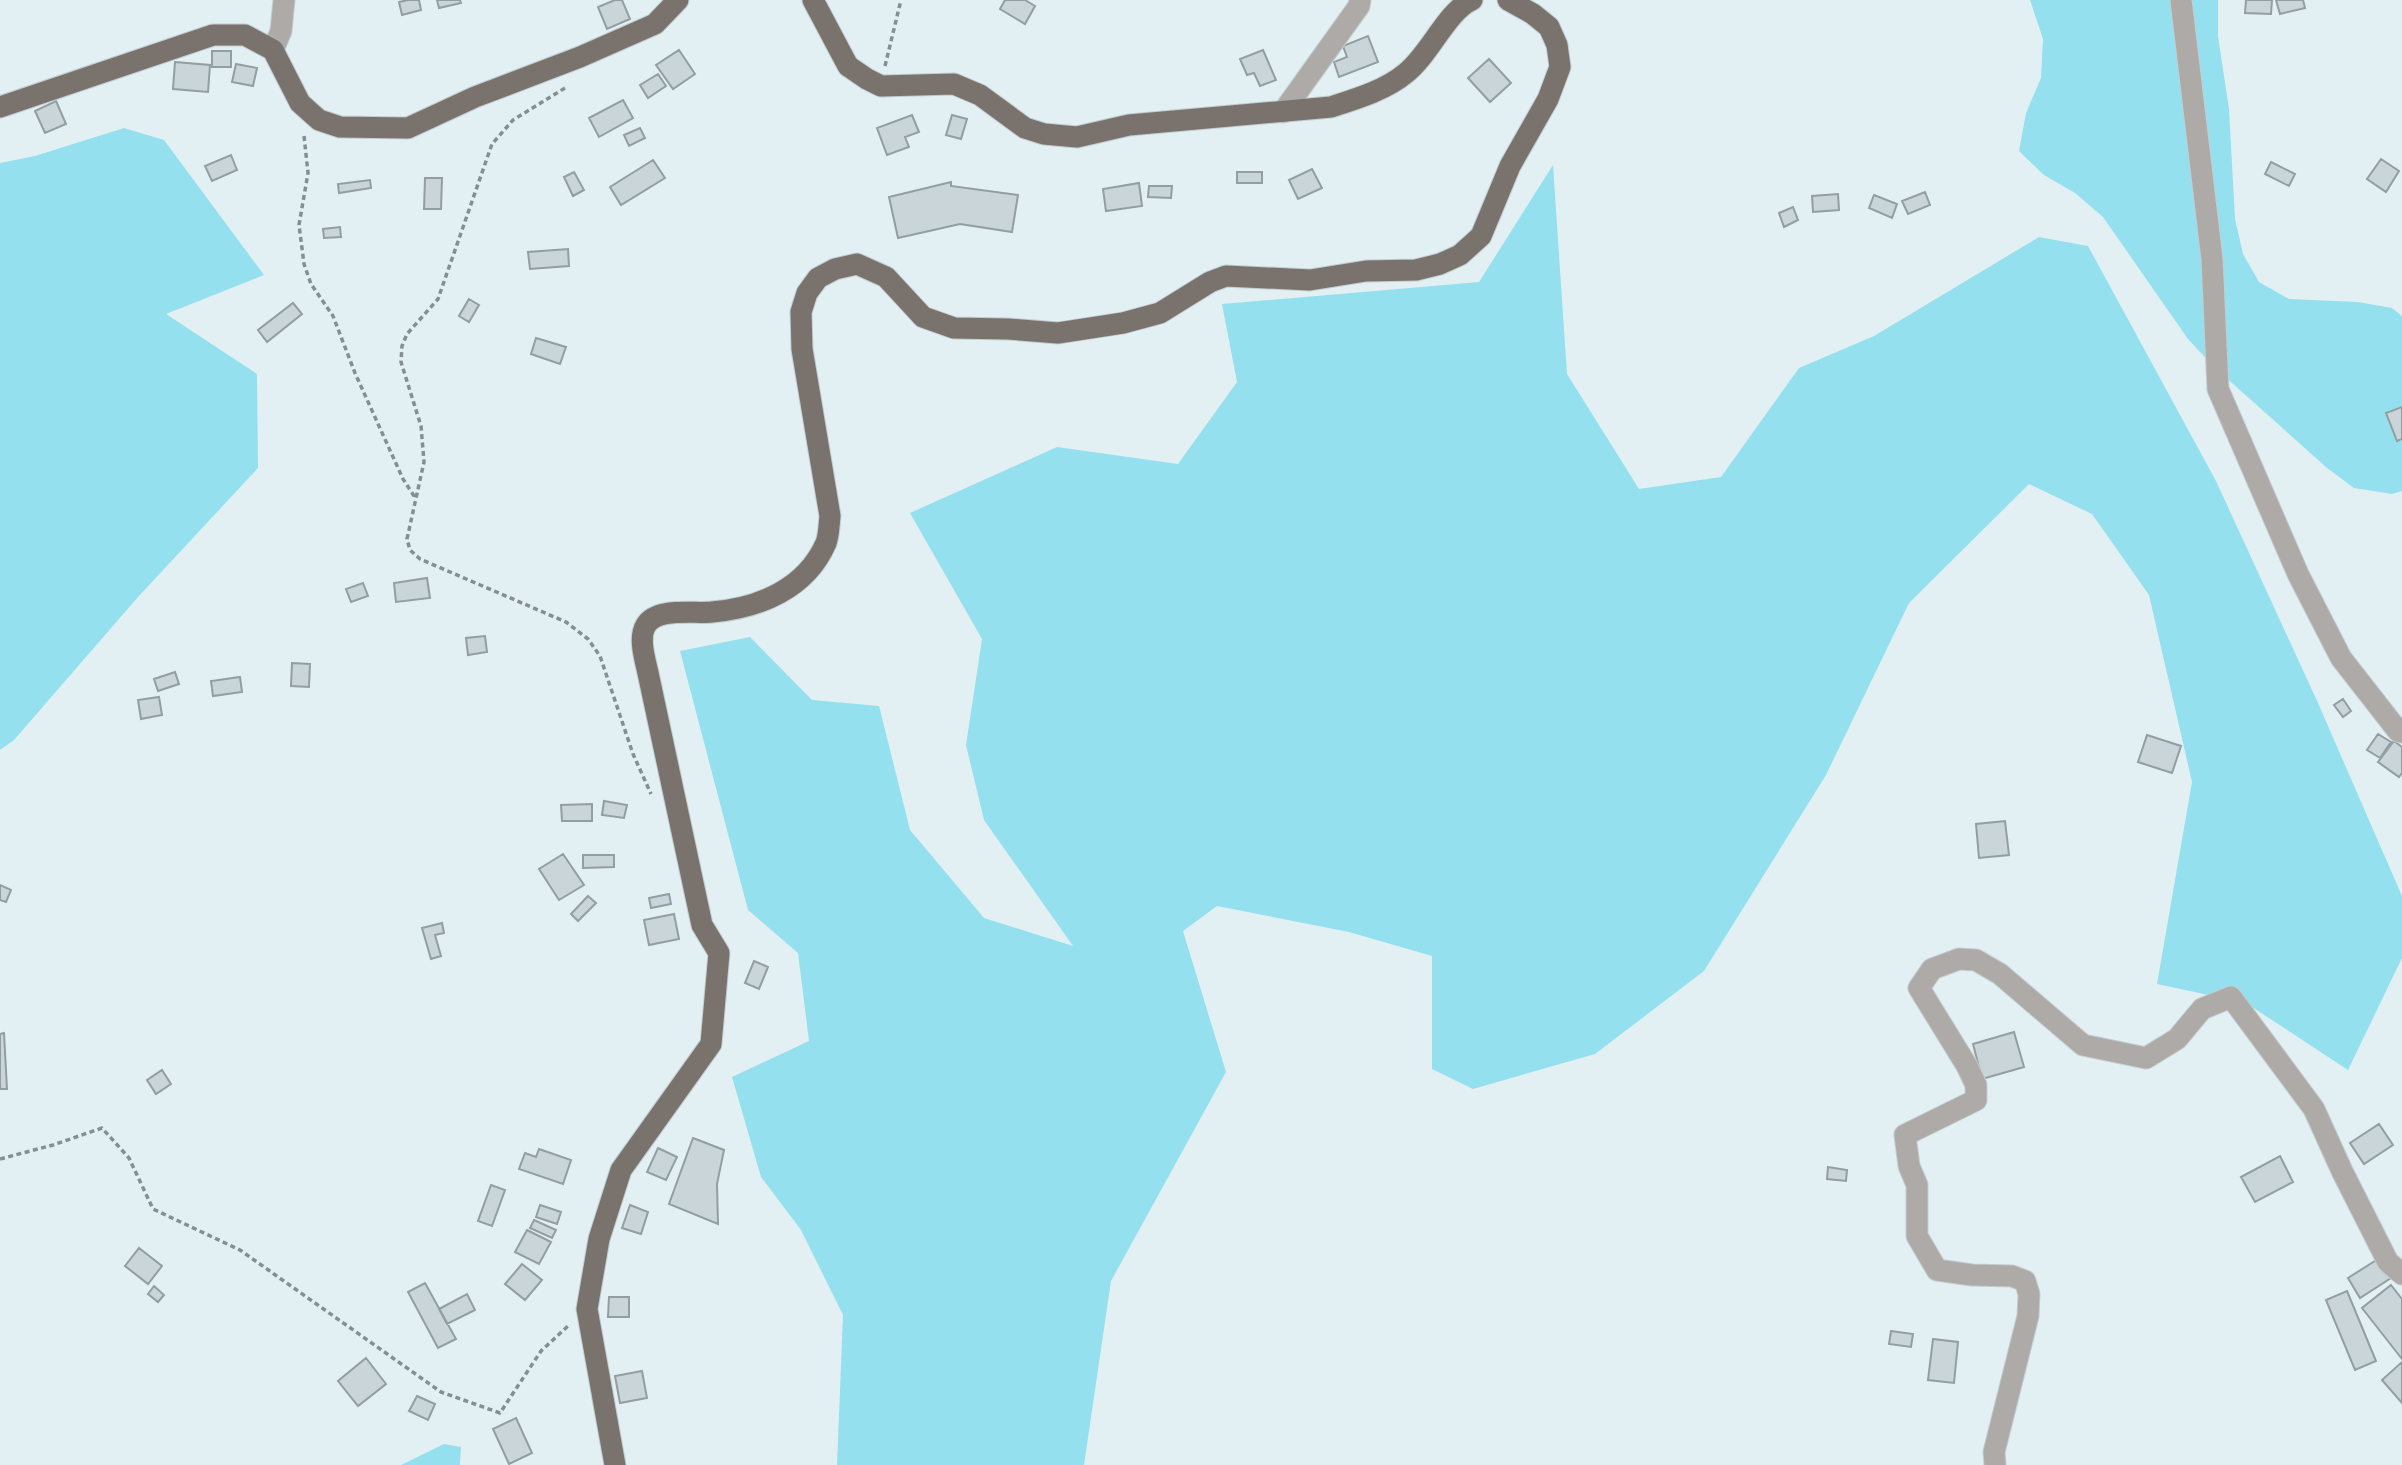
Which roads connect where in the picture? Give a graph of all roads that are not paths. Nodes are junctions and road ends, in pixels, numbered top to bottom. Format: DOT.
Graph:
graph roads {
  1 [pos="284,0"];
  2 [pos="678,0"];
  3 [pos="813,0"];
  4 [pos="1360,0"];
  5 [pos="1472,0"];
  6 [pos="1508,0"];
  7 [pos="2181,0"];
  8 [pos="273,50"];
  9 [pos="0,107"];
  10 [pos="1283,113"];
  11 [pos="2402,732"];
  12 [pos="2402,1275"];
  13 [pos="615,1465"];
  14 [pos="1995,1465"];
  1 -- 8 [label="street"];
  2 -- 8 [label="main road"];
  3 -- 10 [label="main road"];
  4 -- 10 [label="street"];
  5 -- 10 [label="main road"];
  6 -- 13 [label="main road"];
  7 -- 11 [label="street"];
  8 -- 9 [label="main road"];
  12 -- 14 [label="street"];
}
